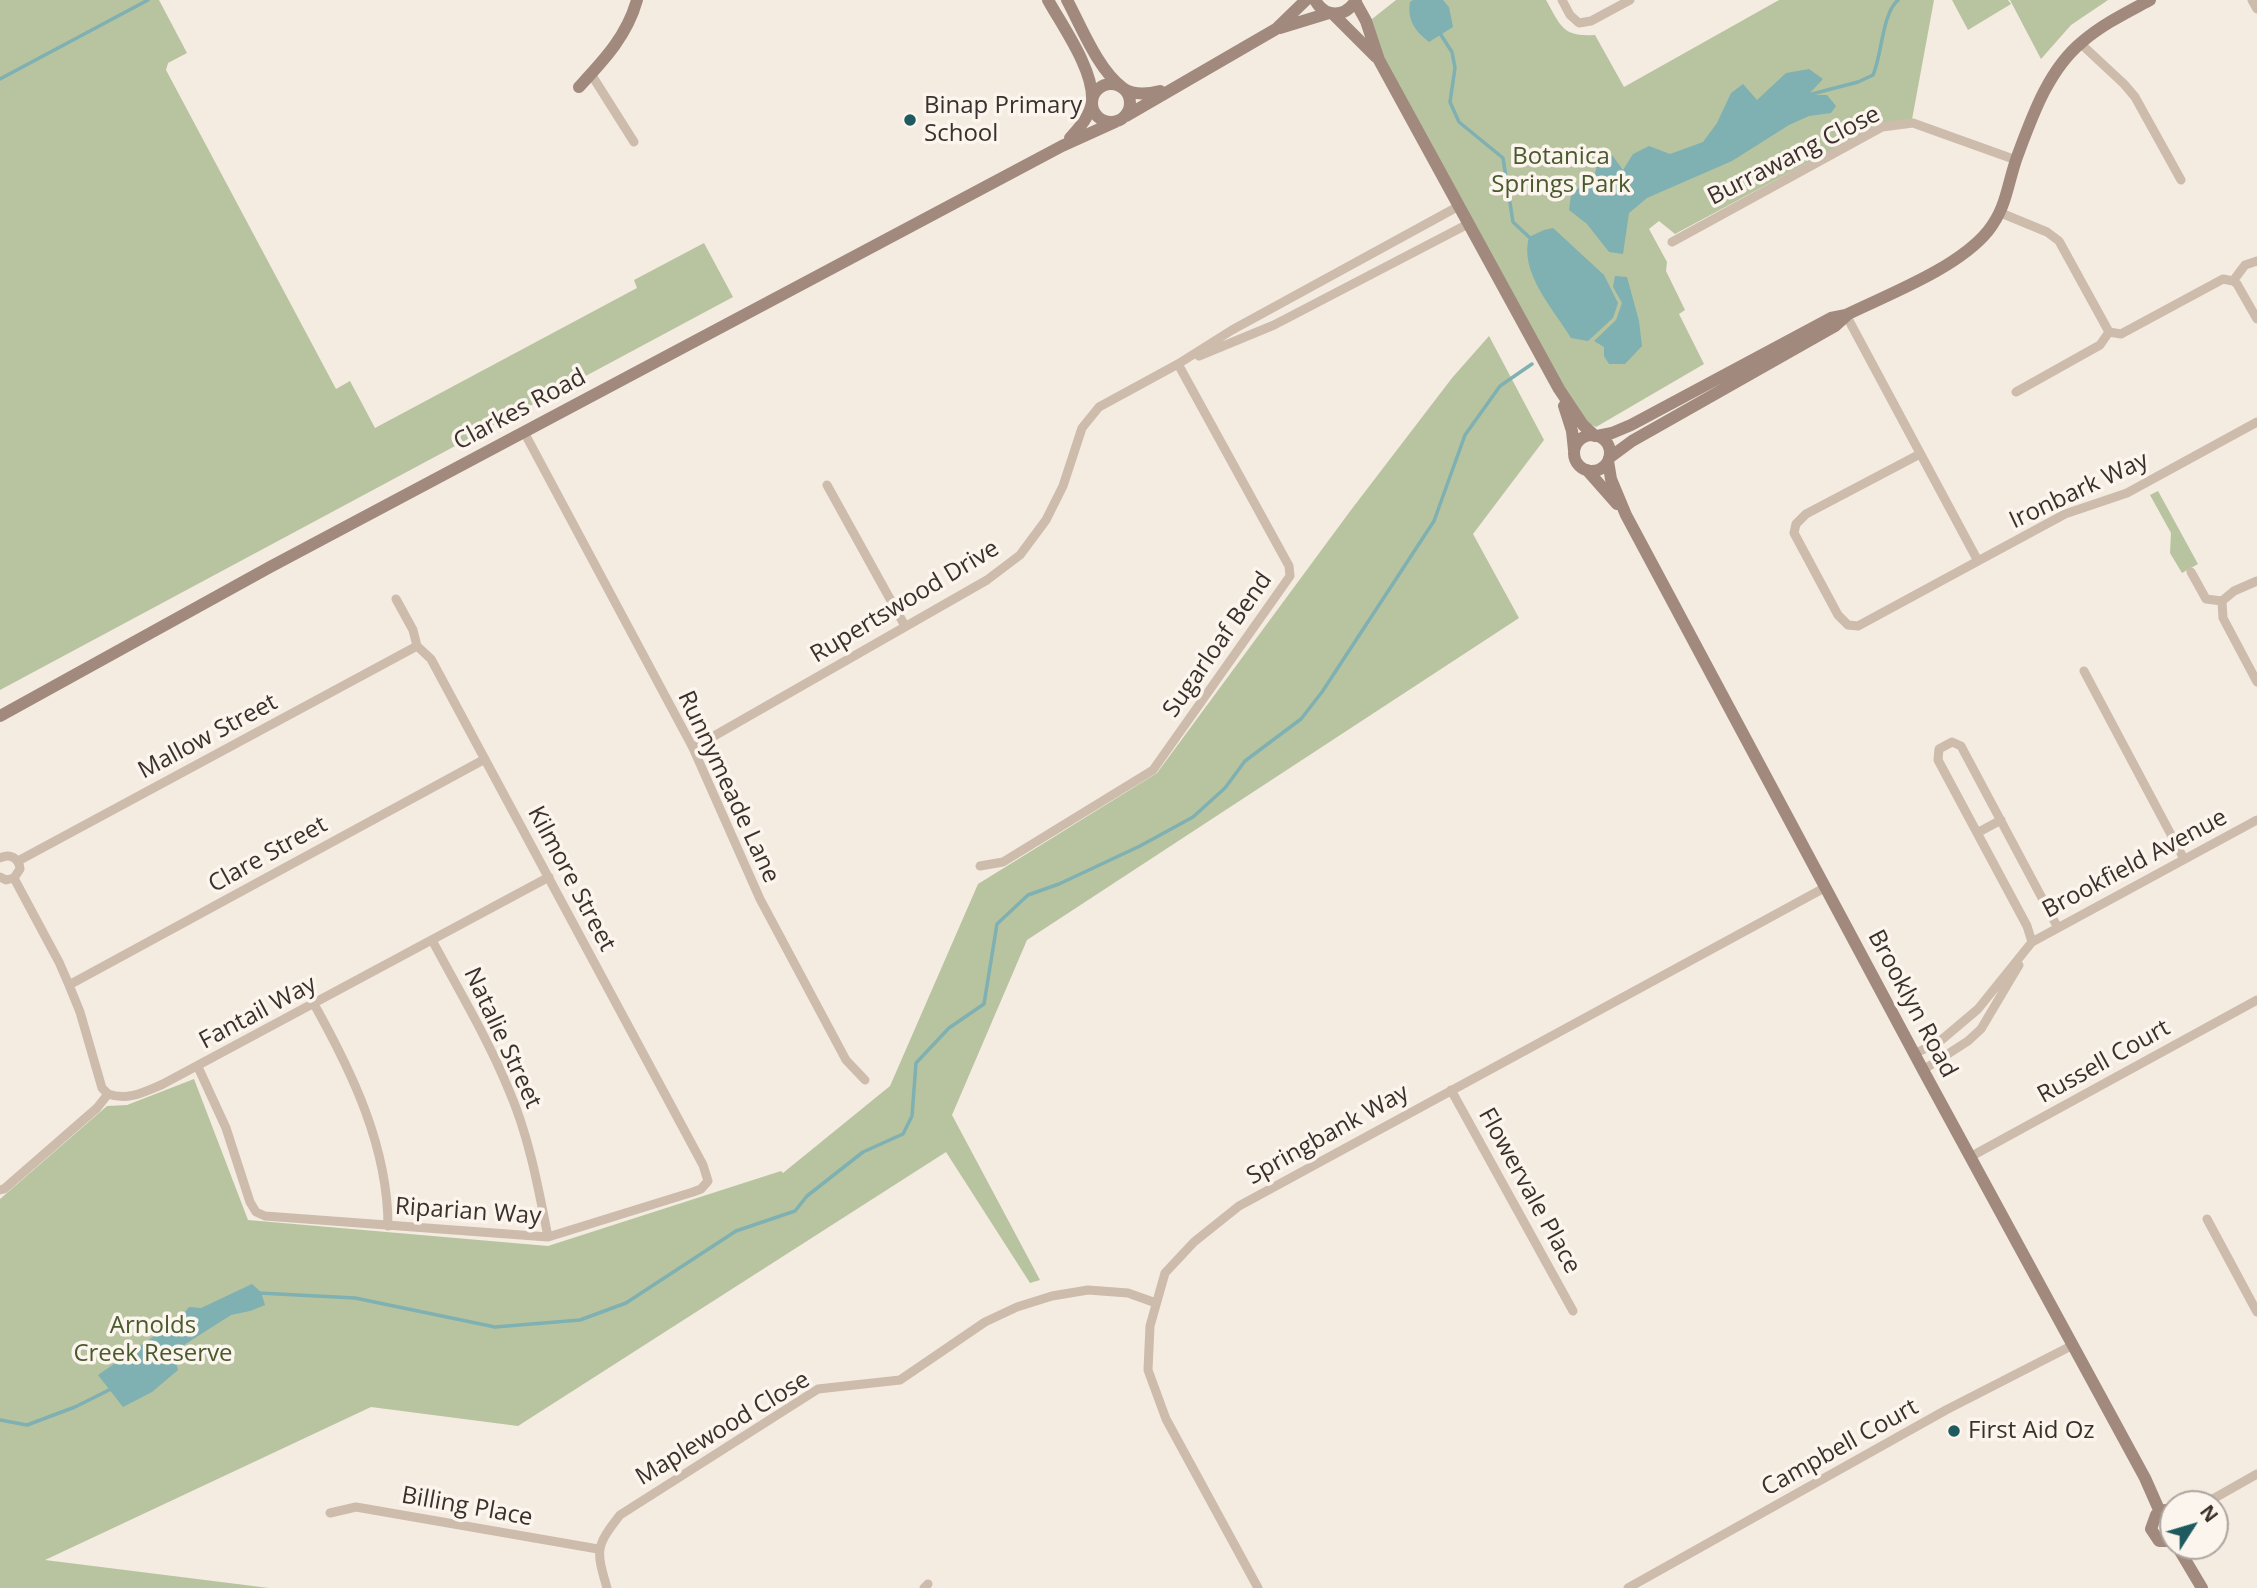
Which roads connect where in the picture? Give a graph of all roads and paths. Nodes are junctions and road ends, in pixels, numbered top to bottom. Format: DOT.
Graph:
graph roads {
  1 [pos="637,0"];
  2 [pos="1048,0"];
  3 [pos="1067,0"];
  4 [pos="1306,0"];
  5 [pos="1315,0"];
  6 [pos="1355,0"];
  7 [pos="1562,0"];
  8 [pos="1630,0"];
  9 [pos="2150,0"];
  10 [pos="2252,0"];
  11 [pos="2257,9"];
  12 [pos="1331,14"];
  13 [pos="1276,29"];
  14 [pos="2080,43"];
  15 [pos="1378,60"];
  16 [pos="591,74"];
  17 [pos="579,87"];
  18 [pos="1123,88"];
  19 [pos="1170,89"];
  20 [pos="1092,102"];
  21 [pos="1120,119"];
  22 [pos="634,142"];
  23 [pos="1062,146"];
  24 [pos="2016,160"];
  25 [pos="2181,180"];
  26 [pos="1459,206"];
  27 [pos="2001,213"];
  28 [pos="1468,223"];
  29 [pos="1672,242"];
  30 [pos="2257,261"];
  31 [pos="1338,273"];
  32 [pos="2233,281"];
  33 [pos="1346,287"];
  34 [pos="1846,315"];
  35 [pos="2257,319"];
  36 [pos="2109,332"];
  37 [pos="1178,364"];
  38 [pos="1559,389"];
  39 [pos="2016,392"];
  40 [pos="2257,422"];
  41 [pos="524,432"];
  42 [pos="1596,436"];
  43 [pos="1920,454"];
  44 [pos="1574,455"];
  45 [pos="1608,459"];
  46 [pos="1587,470"];
  47 [pos="827,485"];
  48 [pos="1626,515"];
  49 [pos="1978,561"];
  50 [pos="2191,572"];
  51 [pos="2257,581"];
  52 [pos="396,599"];
  53 [pos="2222,601"];
  54 [pos="905,626"];
  55 [pos="417,646"];
  56 [pos="2084,671"];
  57 [pos="2257,682"];
  58 [pos="0,716"];
  59 [pos="694,748"];
  60 [pos="485,759"];
  61 [pos="2001,820"];
  62 [pos="2257,820"];
  63 [pos="1977,833"];
  64 [pos="0,856"];
  65 [pos="2184,859"];
  66 [pos="18,861"];
  67 [pos="980,866"];
  68 [pos="0,877"];
  69 [pos="549,877"];
  70 [pos="14,878"];
  71 [pos="1826,887"];
  72 [pos="2058,928"];
  73 [pos="432,940"];
  74 [pos="2032,942"];
  75 [pos="69,985"];
  76 [pos="2257,1000"];
  77 [pos="314,1004"];
  78 [pos="1956,1029"];
  79 [pos="1968,1041"];
  80 [pos="1914,1054"];
  81 [pos="198,1067"];
  82 [pos="1923,1070"];
  83 [pos="865,1080"];
  84 [pos="1451,1090"];
  85 [pos="108,1094"];
  86 [pos="1970,1157"];
  87 [pos="708,1181"];
  88 [pos="0,1190"];
  89 [pos="2207,1219"];
  90 [pos="388,1226"];
  91 [pos="548,1237"];
  92 [pos="1156,1303"];
  93 [pos="1573,1311"];
  94 [pos="2257,1312"];
  95 [pos="2073,1345"];
  96 [pos="2257,1474"];
  97 [pos="2229,1490"];
  98 [pos="2159,1501"];
  99 [pos="330,1513"];
  100 [pos="2159,1517"];
  101 [pos="2159,1540"];
  102 [pos="598,1549"];
  103 [pos="2185,1560"];
  104 [pos="607,1588"];
  105 [pos="1258,1588"];
  106 [pos="1628,1588"];
  107 [pos="2202,1588"];
  1 -- 16 [label="street"];
  2 -- 20 [label="street"];
  3 -- 18 [label="street"];
  4 -- 13 [label="street, Clarkes Road"];
  5 -- 12 [label="street"];
  6 -- 12 [label="street, Clarkes Road"];
  6 -- 15 [label="street"];
  7 -- 8 [label="street"];
  9 -- 14 [label="street"];
  10 -- 11 [label="street"];
  12 -- 13 [label="street, Clarkes Road"];
  12 -- 15 [label="street"];
  13 -- 19 [label="street, Clarkes Road"];
  14 -- 24 [label="street"];
  14 -- 25 [label="street"];
  15 -- 26 [label="street"];
  16 -- 17 [label="street"];
  16 -- 22 [label="street"];
  18 -- 19 [label="street, Clarkes Road"];
  18 -- 20 [label="street, Clarkes Road"];
  18 -- 21 [label="street"];
  19 -- 21 [label="street, Clarkes Road"];
  20 -- 21 [label="street"];
  20 -- 23 [label="street, Clarkes Road"];
  21 -- 23 [label="street, Clarkes Road"];
  23 -- 41 [label="street, Clarkes Road"];
  24 -- 27 [label="street"];
  24 -- 29 [label="street, Burrawang Close"];
  26 -- 28 [label="street"];
  26 -- 31 [label="street, Rupertswood Drive"];
  27 -- 34 [label="street"];
  27 -- 36 [label="street"];
  28 -- 33 [label="street, Rupertswood Drive"];
  28 -- 38 [label="street"];
  30 -- 32 [label="street"];
  31 -- 33 [label="street"];
  31 -- 37 [label="street, Rupertswood Drive"];
  32 -- 35 [label="street"];
  32 -- 36 [label="street"];
  33 -- 37 [label="street, Rupertswood Drive"];
  34 -- 42 [label="street"];
  34 -- 43 [label="street"];
  34 -- 45 [label="street"];
  36 -- 39 [label="street"];
  37 -- 54 [label="street, Rupertswood Drive"];
  37 -- 67 [label="street, Sugarloaf Bend"];
  38 -- 42 [label="street"];
  38 -- 44 [label="street"];
  40 -- 49 [label="street, Ironbark Way"];
  41 -- 58 [label="street, Clarkes Road"];
  41 -- 59 [label="street, Runnymeade Lane"];
  42 -- 44 [label="street"];
  42 -- 45 [label="street"];
  43 -- 49 [label="street"];
  43 -- 49 [label="street, Ironbark Way"];
  44 -- 46 [label="street"];
  45 -- 46 [label="street"];
  45 -- 48 [label="street, Brooklyn Road"];
  46 -- 48 [label="street, Brooklyn Road"];
  47 -- 54 [label="street"];
  48 -- 71 [label="street, Brooklyn Road"];
  50 -- 53 [label="street"];
  51 -- 53 [label="street"];
  52 -- 55 [label="street, Kilmore Street"];
  53 -- 57 [label="street"];
  54 -- 59 [label="street, Rupertswood Drive"];
  55 -- 60 [label="street, Kilmore Street"];
  55 -- 66 [label="street, Mallow Street"];
  56 -- 65 [label="street"];
  59 -- 83 [label="street, Runnymeade Lane"];
  60 -- 69 [label="street, Kilmore Street"];
  60 -- 75 [label="street, Clare Street"];
  61 -- 63 [label="street"];
  61 -- 63 [label="street"];
  61 -- 72 [label="street"];
  62 -- 65 [label="street, Brookfield Avenue"];
  63 -- 74 [label="street"];
  64 -- 66 [label="street"];
  65 -- 72 [label="street, Brookfield Avenue"];
  66 -- 70 [label="street"];
  68 -- 70 [label="street"];
  69 -- 73 [label="street, Fantail Way"];
  69 -- 87 [label="street, Kilmore Street"];
  70 -- 75 [label="street"];
  71 -- 80 [label="street, Brooklyn Road"];
  71 -- 84 [label="street, Springbank Way"];
  72 -- 74 [label="street, Brookfield Avenue"];
  73 -- 77 [label="street, Fantail Way"];
  73 -- 91 [label="street, Natalie Street"];
  74 -- 78 [label="street, Brookfield Avenue"];
  74 -- 79 [label="street, Brookfield Avenue"];
  75 -- 85 [label="street"];
  76 -- 86 [label="street, Russell Court"];
  77 -- 81 [label="street, Fantail Way"];
  77 -- 90 [label="street"];
  78 -- 79 [label="street"];
  78 -- 80 [label="street, Brookfield Avenue"];
  79 -- 82 [label="street, Brookfield Avenue"];
  80 -- 82 [label="street, Brooklyn Road"];
  81 -- 85 [label="street, Fantail Way"];
  81 -- 90 [label="street, Riparian Way"];
  82 -- 86 [label="street, Brooklyn Road"];
  84 -- 92 [label="street, Springbank Way"];
  84 -- 93 [label="street, Flowervale Place"];
  85 -- 88 [label="street"];
  86 -- 95 [label="street, Brooklyn Road"];
  87 -- 91 [label="street, Riparian Way"];
  89 -- 94 [label="street"];
  90 -- 91 [label="street, Riparian Way"];
  92 -- 102 [label="street, Maplewood Close"];
  92 -- 105 [label="street, Springbank Way"];
  95 -- 98 [label="street, Brooklyn Road"];
  95 -- 106 [label="street, Campbell Court"];
  96 -- 97 [label="street"];
  99 -- 102 [label="street, Billing Place"];
  100 -- 101 [label="street"];
  102 -- 104 [label="street"];
  103 -- 107 [label="street"];
}
